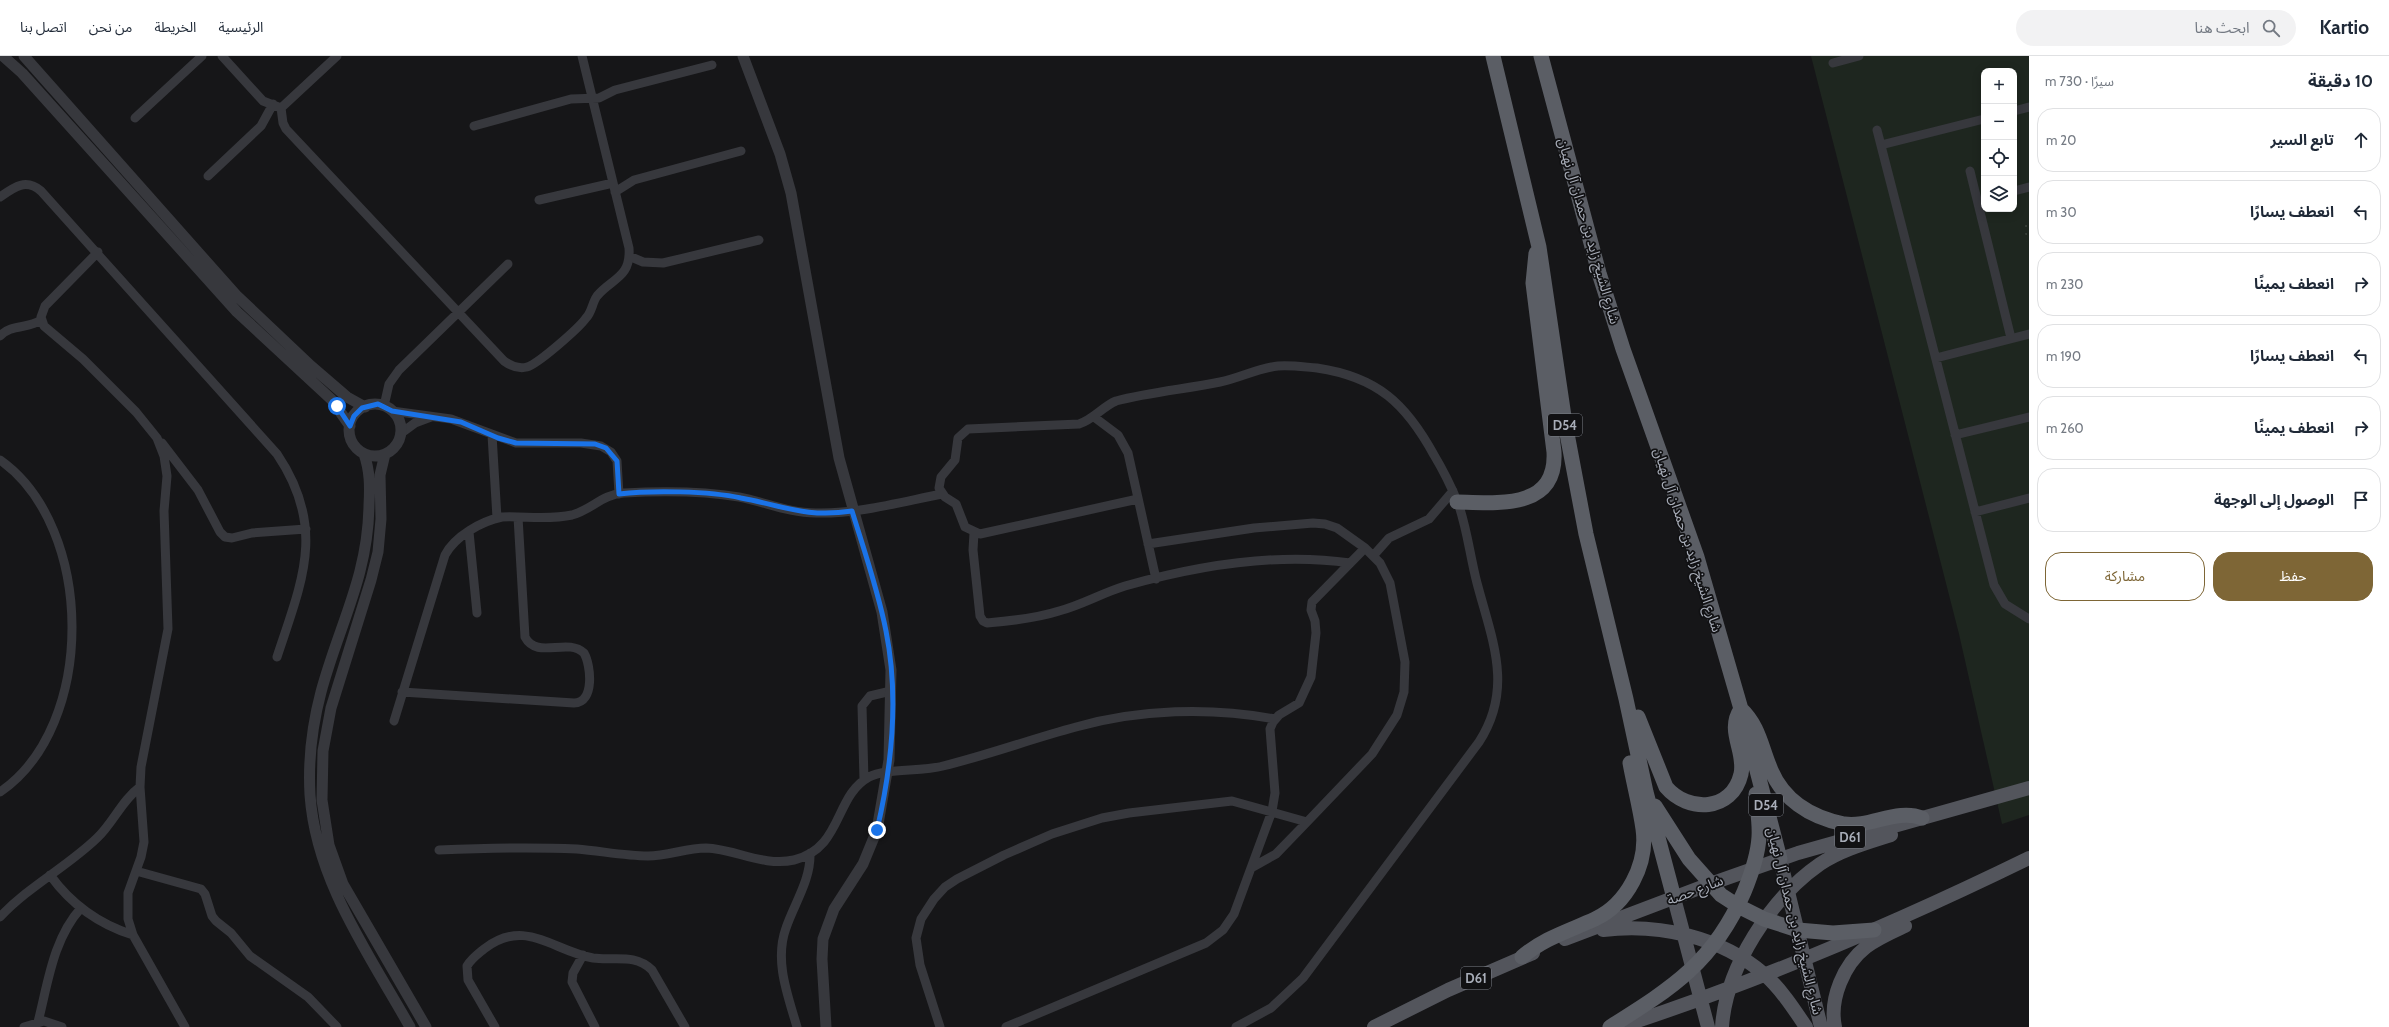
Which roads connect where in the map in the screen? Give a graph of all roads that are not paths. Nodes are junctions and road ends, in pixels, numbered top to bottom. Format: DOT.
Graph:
graph roads {
  1 [pos="3,56"];
  2 [pos="24,56"];
  3 [pos="202,56"];
  4 [pos="222,56"];
  5 [pos="337,56"];
  6 [pos="582,56"];
  7 [pos="743,56"];
  8 [pos="1493,56"];
  9 [pos="1541,56"];
  10 [pos="1859,56"];
  11 [pos="1833,63"];
  12 [pos="712,64"];
  13 [pos="593,99"];
  14 [pos="277,106"];
  15 [pos="2029,107"];
  16 [pos="2017,110"];
  17 [pos="135,118"];
  18 [pos="1981,120"];
  19 [pos="474,126"];
  20 [pos="1877,130"];
  21 [pos="1881,145"];
  22 [pos="741,151"];
  23 [pos="1970,170"];
  24 [pos="208,176"];
  25 [pos="2029,187"];
  26 [pos="614,188"];
  27 [pos="2017,190"];
  28 [pos="0,198"];
  29 [pos="1980,199"];
  30 [pos="539,200"];
  31 [pos="759,240"];
  32 [pos="1539,247"];
  33 [pos="98,252"];
  34 [pos="629,256"];
  35 [pos="508,264"];
  36 [pos="458,312"];
  37 [pos="41,320"];
  38 [pos="2029,334"];
  39 [pos="0,336"];
  40 [pos="2011,338"];
  41 [pos="1936,358"];
  42 [pos="365,406"];
  43 [pos="388,408"];
  44 [pos="433,416"];
  45 [pos="1094,417"];
  46 [pos="2029,417"];
  47 [pos="350,426"];
  48 [pos="400,434"];
  49 [pos="492,435"];
  50 [pos="1956,435"];
  51 [pos="156,438"];
  52 [pos="364,454"];
  53 [pos="385,454"];
  54 [pos="0,460"];
  55 [pos="619,494"];
  56 [pos="942,494"];
  57 [pos="1455,497"];
  58 [pos="2029,498"];
  59 [pos="1138,499"];
  60 [pos="852,511"];
  61 [pos="1975,512"];
  62 [pos="518,517"];
  63 [pos="497,518"];
  64 [pos="306,529"];
  65 [pos="469,532"];
  66 [pos="974,533"];
  67 [pos="1148,544"];
  68 [pos="1365,548"];
  69 [pos="1373,556"];
  70 [pos="1350,563"];
  71 [pos="1156,579"];
  72 [pos="477,613"];
  73 [pos="2029,619"];
  74 [pos="277,657"];
  75 [pos="891,691"];
  76 [pos="402,692"];
  77 [pos="1626,699"];
  78 [pos="1741,709"];
  79 [pos="1275,719"];
  80 [pos="394,721"];
  81 [pos="1752,752"];
  82 [pos="888,771"];
  83 [pos="864,780"];
  84 [pos="140,787"];
  85 [pos="2029,788"];
  86 [pos="0,792"];
  87 [pos="1646,792"];
  88 [pos="1272,811"];
  89 [pos="1922,818"];
  90 [pos="1307,822"];
  91 [pos="439,850"];
  92 [pos="810,853"];
  93 [pos="2029,858"];
  94 [pos="1780,859"];
  95 [pos="1251,868"];
  96 [pos="1753,868"];
  97 [pos="136,871"];
  98 [pos="50,875"];
  99 [pos="1710,884"];
  100 [pos="1789,891"];
  101 [pos="1674,898"];
  102 [pos="1738,906"];
  103 [pos="81,908"];
  104 [pos="1927,908"];
  105 [pos="0,917"];
  106 [pos="1764,919"];
  107 [pos="1798,930"];
  108 [pos="1874,930"];
  109 [pos="1581,933"];
  110 [pos="133,935"];
  111 [pos="1685,935"];
  112 [pos="1715,945"];
  113 [pos="583,955"];
  114 [pos="1522,957"];
  115 [pos="1805,958"];
  116 [pos="1742,959"];
  117 [pos="1694,969"];
  118 [pos="1764,974"];
  119 [pos="1731,988"];
  120 [pos="1701,1000"];
  121 [pos="38,1022"];
  122 [pos="24,1027"];
  123 [pos="62,1027"];
  124 [pos="185,1027"];
  125 [pos="336,1027"];
  126 [pos="410,1027"];
  127 [pos="426,1027"];
  128 [pos="495,1027"];
  129 [pos="595,1027"];
  130 [pos="685,1027"];
  131 [pos="797,1027"];
  132 [pos="826,1027"];
  133 [pos="940,1027"];
  134 [pos="1006,1027"];
  135 [pos="1236,1027"];
  136 [pos="1374,1027"];
  137 [pos="1610,1027"];
  138 [pos="1619,1027"];
  139 [pos="1708,1027"];
  140 [pos="1722,1027"];
  141 [pos="1806,1027"];
  142 [pos="1821,1027"];
  143 [pos="1835,1027"];
  1 -- 47 [label="street"];
  2 -- 42 [label="street"];
  3 -- 17 [label="street"];
  4 -- 14 [label="street"];
  5 -- 14 [label="street"];
  6 -- 13 [label="street"];
  7 -- 60 [label="street"];
  8 -- 32 [label="highway, D54"];
  9 -- 78 [label="highway, شارع الشيخ زايد بن حمدان آل نهيان / D54"];
  10 -- 11 [label="street"];
  12 -- 13 [label="street"];
  13 -- 19 [label="street"];
  13 -- 26 [label="street"];
  14 -- 24 [label="street"];
  14 -- 36 [label="street"];
  15 -- 16 [label="street"];
  18 -- 21 [label="street"];
  20 -- 21 [label="street"];
  21 -- 41 [label="street"];
  22 -- 26 [label="street"];
  23 -- 29 [label="street"];
  25 -- 27 [label="street"];
  26 -- 30 [label="street"];
  26 -- 34 [label="street"];
  28 -- 33 [label="street"];
  29 -- 40 [label="street"];
  31 -- 34 [label="street"];
  32 -- 57 [label="highway"];
  32 -- 77 [label="highway, D54"];
  33 -- 37 [label="street"];
  33 -- 64 [label="street"];
  34 -- 36 [label="street"];
  35 -- 36 [label="street"];
  36 -- 43 [label="street"];
  37 -- 39 [label="street"];
  37 -- 51 [label="street"];
  38 -- 40 [label="street"];
  40 -- 41 [label="street"];
  41 -- 50 [label="street"];
  42 -- 43 [label="street"];
  42 -- 47 [label="street"];
  43 -- 44 [label="street"];
  43 -- 48 [label="street"];
  44 -- 48 [label="street"];
  44 -- 49 [label="street"];
  45 -- 56 [label="street"];
  45 -- 57 [label="street"];
  45 -- 59 [label="street"];
  46 -- 50 [label="street"];
  47 -- 52 [label="street"];
  48 -- 53 [label="street"];
  49 -- 55 [label="street"];
  49 -- 63 [label="street"];
  50 -- 61 [label="street"];
  51 -- 64 [label="street"];
  51 -- 84 [label="street"];
  52 -- 53 [label="street"];
  52 -- 126 [label="street"];
  53 -- 127 [label="street"];
  54 -- 86 [label="street"];
  55 -- 60 [label="street"];
  55 -- 62 [label="street"];
  56 -- 60 [label="street"];
  56 -- 66 [label="street"];
  57 -- 69 [label="street"];
  57 -- 135 [label="street"];
  58 -- 61 [label="street"];
  59 -- 66 [label="street"];
  59 -- 67 [label="street"];
  60 -- 75 [label="street"];
  61 -- 73 [label="street"];
  62 -- 63 [label="street"];
  62 -- 76 [label="street"];
  63 -- 65 [label="street"];
  64 -- 74 [label="street"];
  65 -- 72 [label="street"];
  65 -- 76 [label="street"];
  66 -- 71 [label="street"];
  67 -- 68 [label="street"];
  67 -- 71 [label="street"];
  68 -- 69 [label="street"];
  68 -- 70 [label="street"];
  69 -- 90 [label="street"];
  70 -- 71 [label="street"];
  70 -- 79 [label="street"];
  75 -- 82 [label="street"];
  75 -- 83 [label="street"];
  76 -- 80 [label="street"];
  77 -- 78 [label="highway"];
  77 -- 87 [label="highway, D54"];
  77 -- 114 [label="highway"];
  78 -- 81 [label="highway, شارع الشيخ زايد بن حمدان آل نهيان / D54"];
  78 -- 89 [label="highway"];
  79 -- 82 [label="street"];
  79 -- 88 [label="street"];
  81 -- 94 [label="highway, شارع الشيخ زايد بن حمدان آل نهيان / D54"];
  81 -- 96 [label="highway"];
  82 -- 83 [label="street"];
  82 -- 132 [label="street"];
  83 -- 92 [label="street"];
  84 -- 97 [label="street"];
  84 -- 98 [label="street"];
  85 -- 89 [label="main road, شارع حصة / D61"];
  87 -- 99 [label="highway"];
  87 -- 101 [label="highway, D54"];
  88 -- 90 [label="street"];
  88 -- 95 [label="street"];
  88 -- 133 [label="street"];
  89 -- 94 [label="main road, شارع حصة / D61"];
  89 -- 100 [label="main road"];
  90 -- 95 [label="street"];
  91 -- 92 [label="street"];
  92 -- 131 [label="street"];
  93 -- 104 [label="main road"];
  94 -- 96 [label="main road, شارع حصة / D61"];
  94 -- 100 [label="main road, شارع الشيخ زايد بن حمدان آل نهيان / D54"];
  95 -- 134 [label="street"];
  96 -- 99 [label="main road, شارع حصة / D61"];
  96 -- 102 [label="highway"];
  97 -- 110 [label="street"];
  97 -- 125 [label="street"];
  98 -- 103 [label="street"];
  98 -- 105 [label="street"];
  99 -- 101 [label="main road, شارع حصة / D61"];
  99 -- 102 [label="highway"];
  100 -- 106 [label="main road"];
  100 -- 107 [label="main road, شارع الشيخ زايد بن حمدان آل نهيان / D54"];
  101 -- 109 [label="main road, شارع حصة / D61"];
  101 -- 111 [label="main road, D54"];
  102 -- 106 [label="highway"];
  102 -- 112 [label="highway"];
  103 -- 110 [label="street"];
  103 -- 121 [label="street"];
  104 -- 108 [label="main road"];
  104 -- 143 [label="main road"];
  106 -- 107 [label="highway"];
  106 -- 116 [label="main road"];
  107 -- 108 [label="highway"];
  107 -- 115 [label="main road, شارع الشيخ زايد بن حمدان آل نهيان / D54"];
  108 -- 115 [label="main road"];
  109 -- 111 [label="main road"];
  109 -- 114 [label="main road, شارع حصة / D61"];
  110 -- 124 [label="street"];
  111 -- 112 [label="main road"];
  111 -- 117 [label="main road, D54"];
  112 -- 116 [label="main road"];
  112 -- 117 [label="highway"];
  113 -- 128 [label="street"];
  113 -- 129 [label="street"];
  113 -- 130 [label="street"];
  114 -- 136 [label="main road, شارع حصة / D61"];
  115 -- 118 [label="main road"];
  115 -- 142 [label="main road, شارع الشيخ زايد بن حمدان آل نهيان / D54"];
  116 -- 118 [label="main road"];
  116 -- 119 [label="main road"];
  117 -- 120 [label="main road, D54"];
  117 -- 137 [label="highway"];
  118 -- 119 [label="main road"];
  118 -- 141 [label="main road"];
  119 -- 120 [label="main road"];
  119 -- 140 [label="main road"];
  120 -- 138 [label="main road"];
  120 -- 139 [label="main road, D54"];
  121 -- 122 [label="street"];
  121 -- 123 [label="street"];
}
